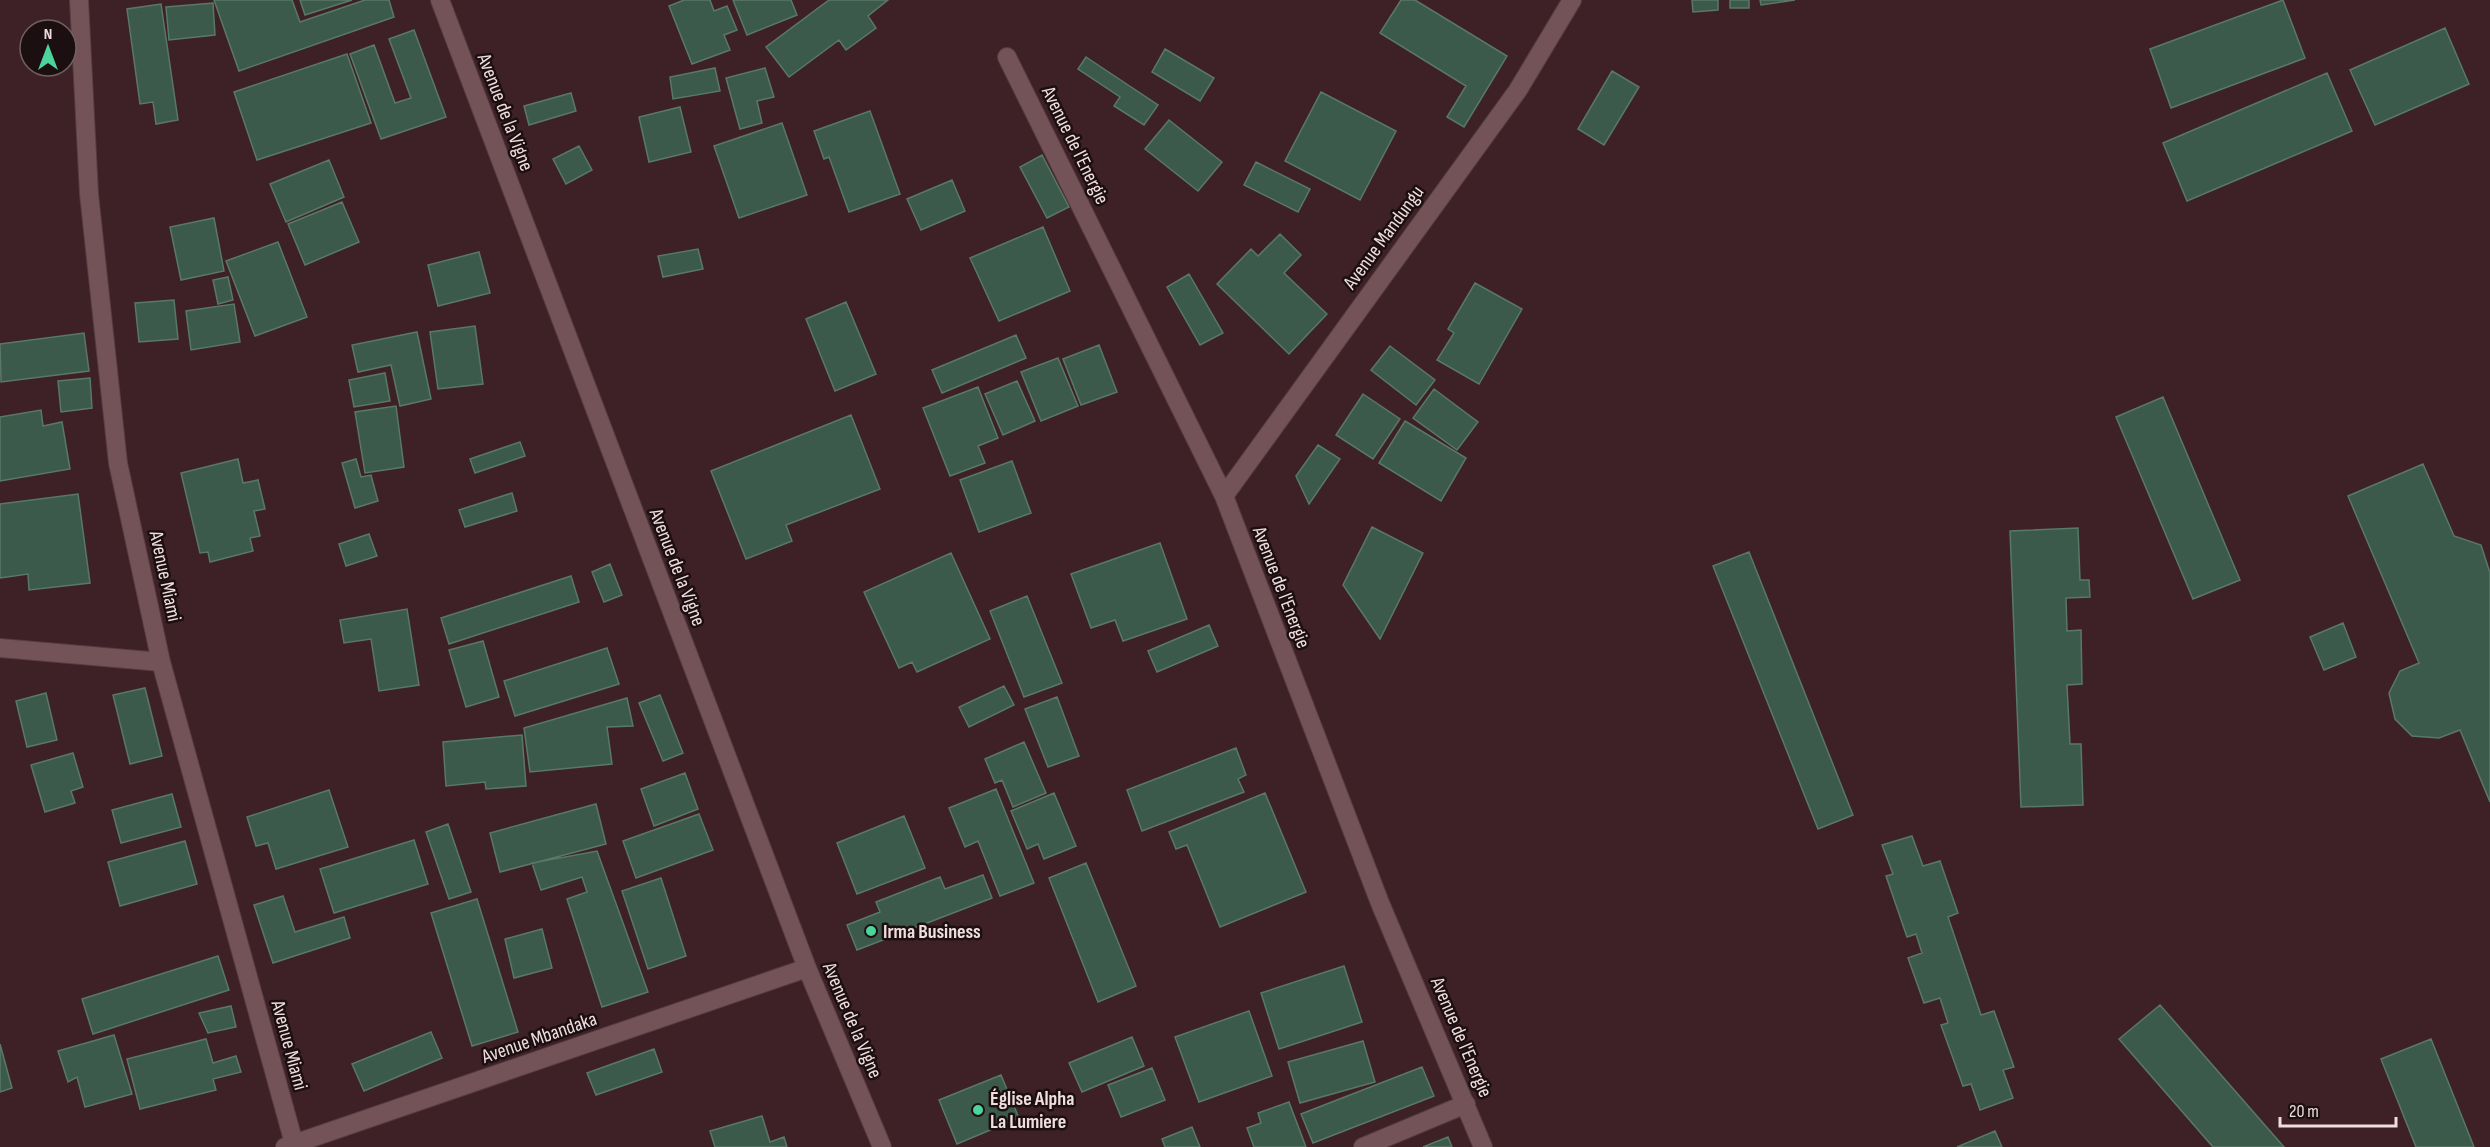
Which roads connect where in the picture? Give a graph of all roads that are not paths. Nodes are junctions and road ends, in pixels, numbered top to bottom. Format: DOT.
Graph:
graph roads {
  1 [pos="79,0"];
  2 [pos="440,0"];
  3 [pos="1572,0"];
  4 [pos="1007,57"];
  5 [pos="1224,496"];
  6 [pos="0,648"];
  7 [pos="161,662"];
  8 [pos="807,968"];
  9 [pos="1466,1104"];
  10 [pos="291,1146"];
  11 [pos="882,1147"];
  12 [pos="1363,1147"];
  13 [pos="1483,1147"];
  1 -- 7 [label="street, Avenue Miami"];
  2 -- 8 [label="street, Avenue de la Vigne"];
  3 -- 5 [label="street, Avenue Mandungu"];
  4 -- 5 [label="street, Avenue de l'Energie"];
  5 -- 9 [label="street, Avenue de l'Energie"];
  6 -- 7 [label="street"];
  7 -- 10 [label="street, Avenue Miami"];
  8 -- 10 [label="street, Avenue Mbandaka"];
  8 -- 11 [label="street, Avenue de la Vigne"];
  9 -- 12 [label="street"];
  9 -- 13 [label="street, Avenue de l'Energie"];
}
